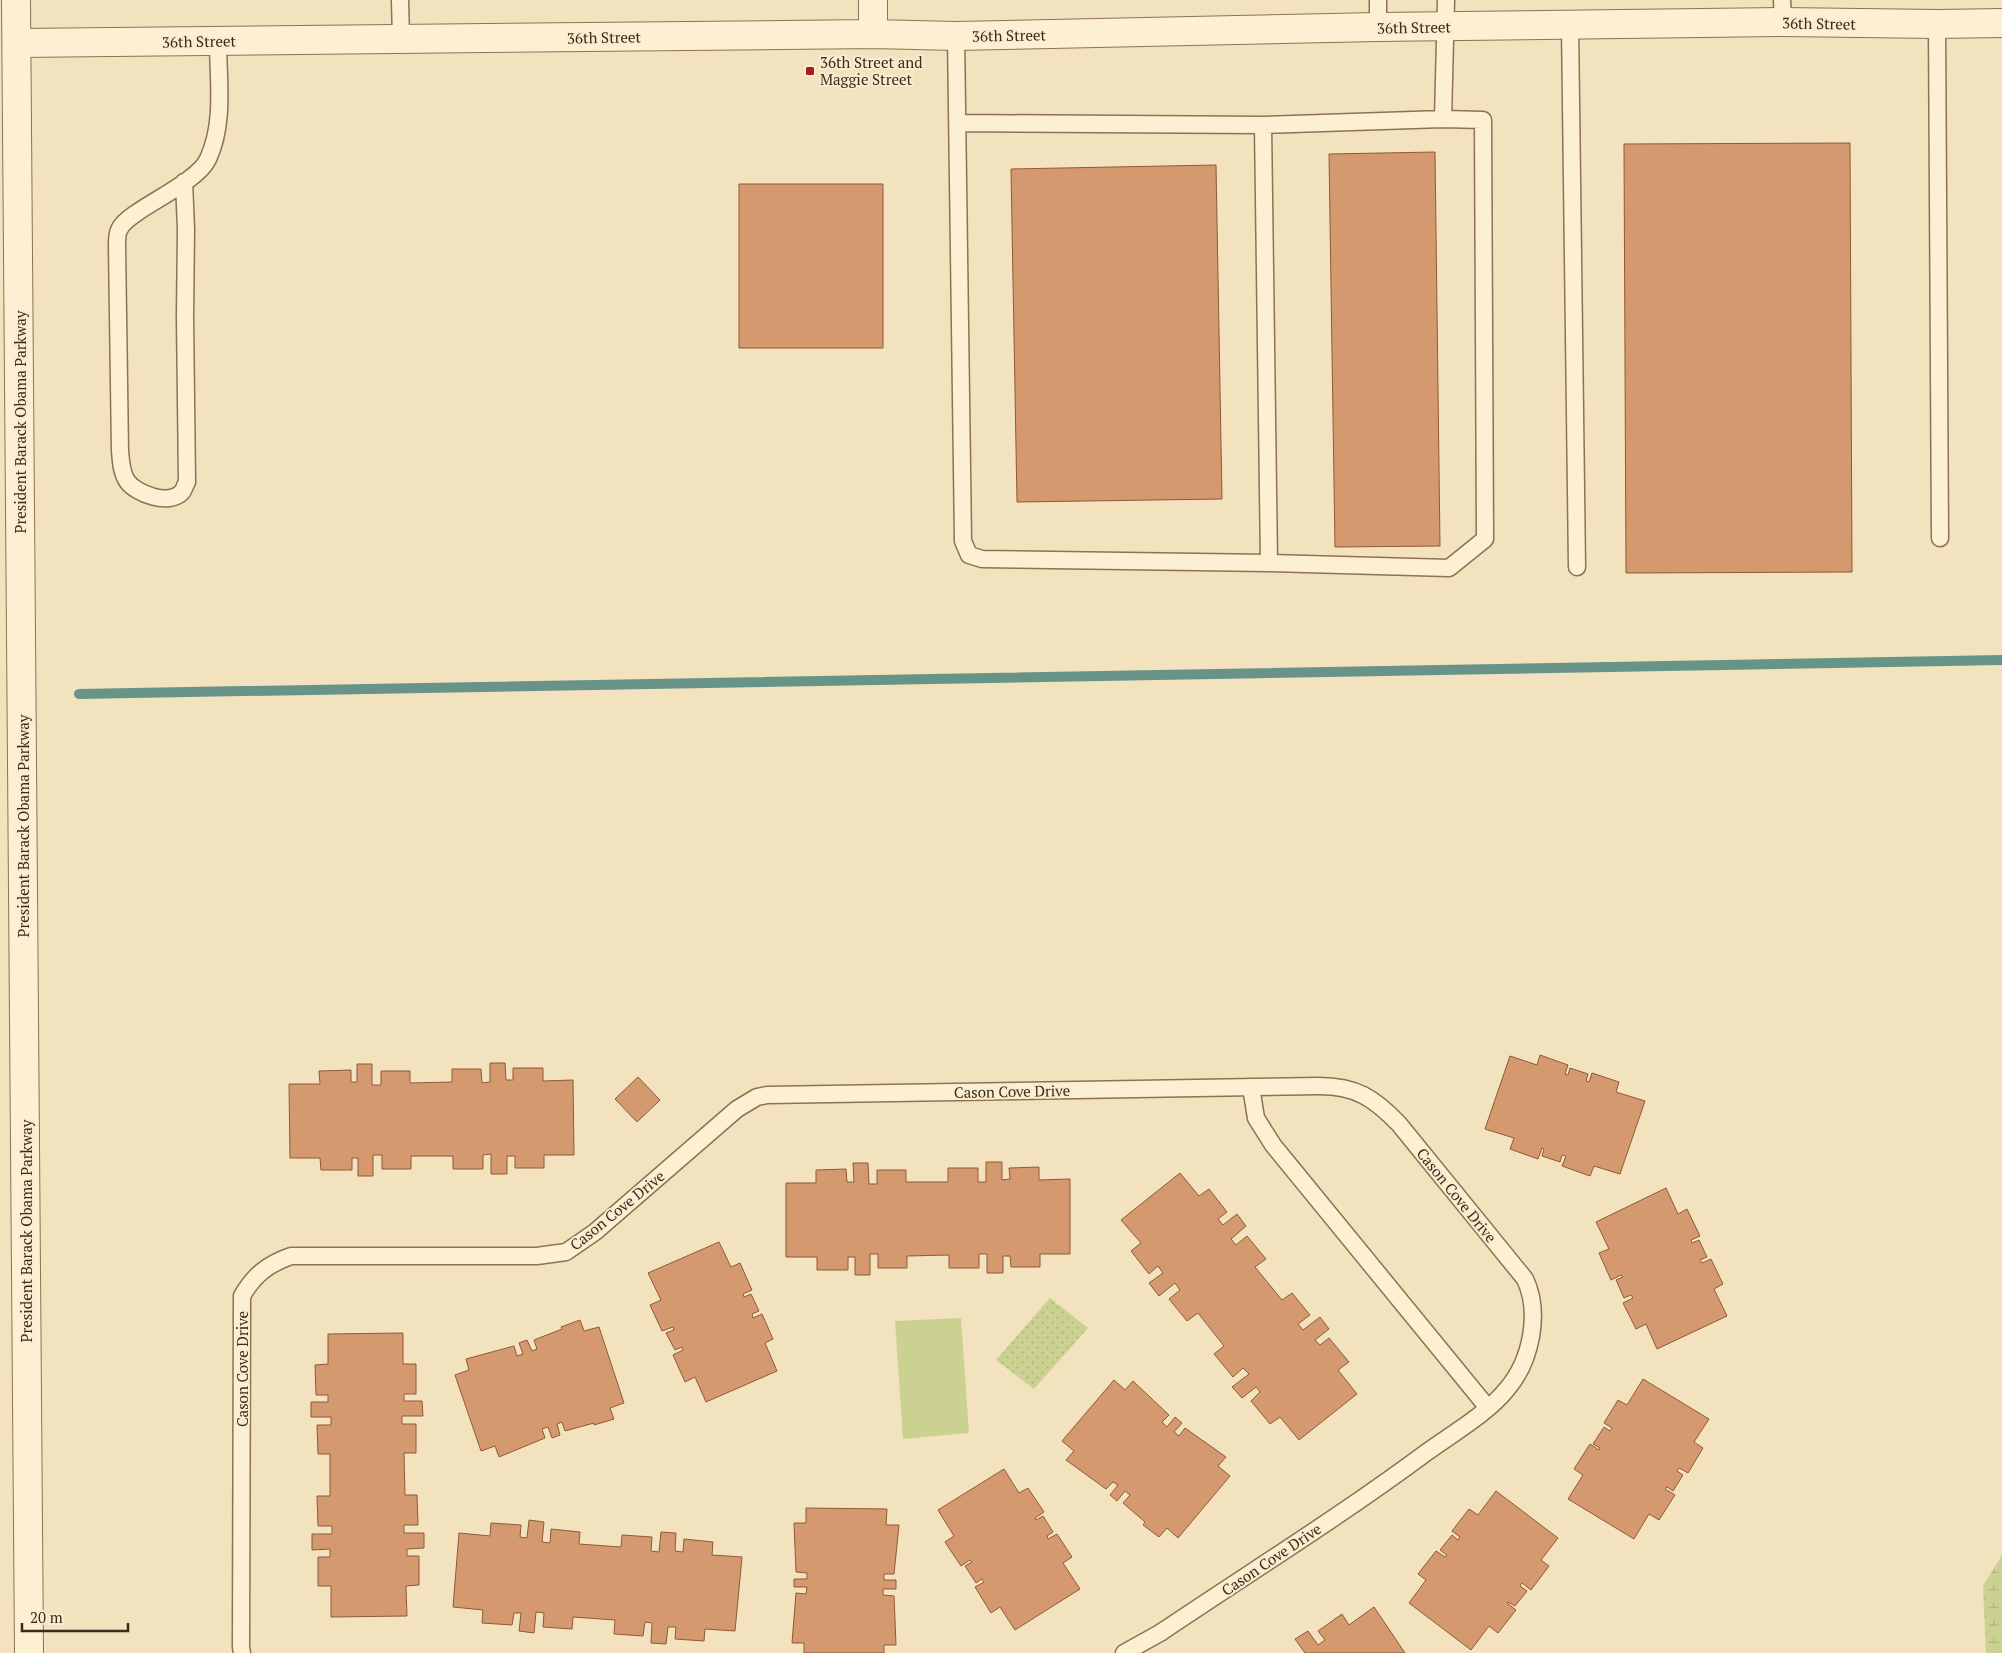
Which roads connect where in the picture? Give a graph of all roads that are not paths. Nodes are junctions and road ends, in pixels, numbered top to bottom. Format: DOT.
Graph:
graph roads {
  1 [pos="16,0"];
  2 [pos="400,0"];
  3 [pos="873,0"];
  4 [pos="1378,0"];
  5 [pos="1446,0"];
  6 [pos="1782,11"];
  7 [pos="2002,23"];
  8 [pos="1937,24"];
  9 [pos="1570,25"];
  10 [pos="1378,27"];
  11 [pos="1447,27"];
  12 [pos="874,34"];
  13 [pos="956,36"];
  14 [pos="8,37"];
  15 [pos="401,39"];
  16 [pos="218,41"];
  17 [pos="1442,119"];
  18 [pos="958,123"];
  19 [pos="1262,125"];
  20 [pos="184,182"];
  21 [pos="1940,538"];
  22 [pos="1269,563"];
  23 [pos="1577,567"];
  24 [pos="1251,1086"];
  25 [pos="1488,1408"];
  26 [pos="29,1653"];
  27 [pos="242,1653"];
  28 [pos="1124,1653"];
  1 -- 14 [label="street, President Barack Obama Parkway"];
  2 -- 15 [label="lane"];
  3 -- 12 [label="street"];
  4 -- 10 [label="lane"];
  5 -- 11 [label="lane"];
  6 -- 8 [label="street, 36th Street"];
  6 -- 9 [label="street, 36th Street"];
  7 -- 8 [label="street, 36th Street"];
  8 -- 21 [label="lane"];
  9 -- 11 [label="street, 36th Street"];
  9 -- 23 [label="lane"];
  10 -- 11 [label="street, 36th Street"];
  10 -- 13 [label="street, 36th Street"];
  11 -- 17 [label="lane"];
  12 -- 13 [label="street, 36th Street"];
  12 -- 15 [label="street, 36th Street"];
  13 -- 18 [label="lane"];
  14 -- 16 [label="street, 36th Street"];
  14 -- 26 [label="street, President Barack Obama Parkway"];
  15 -- 16 [label="street, 36th Street"];
  16 -- 20 [label="lane"];
  17 -- 19 [label="lane"];
  17 -- 22 [label="lane"];
  18 -- 19 [label="lane"];
  18 -- 22 [label="lane"];
  19 -- 22 [label="lane"];
  20 -- 20 [label="lane"];
  24 -- 25 [label="lane"];
  24 -- 25 [label="lane, Cason Cove Drive"];
  24 -- 27 [label="lane, Cason Cove Drive"];
  25 -- 28 [label="lane, Cason Cove Drive"];
}
